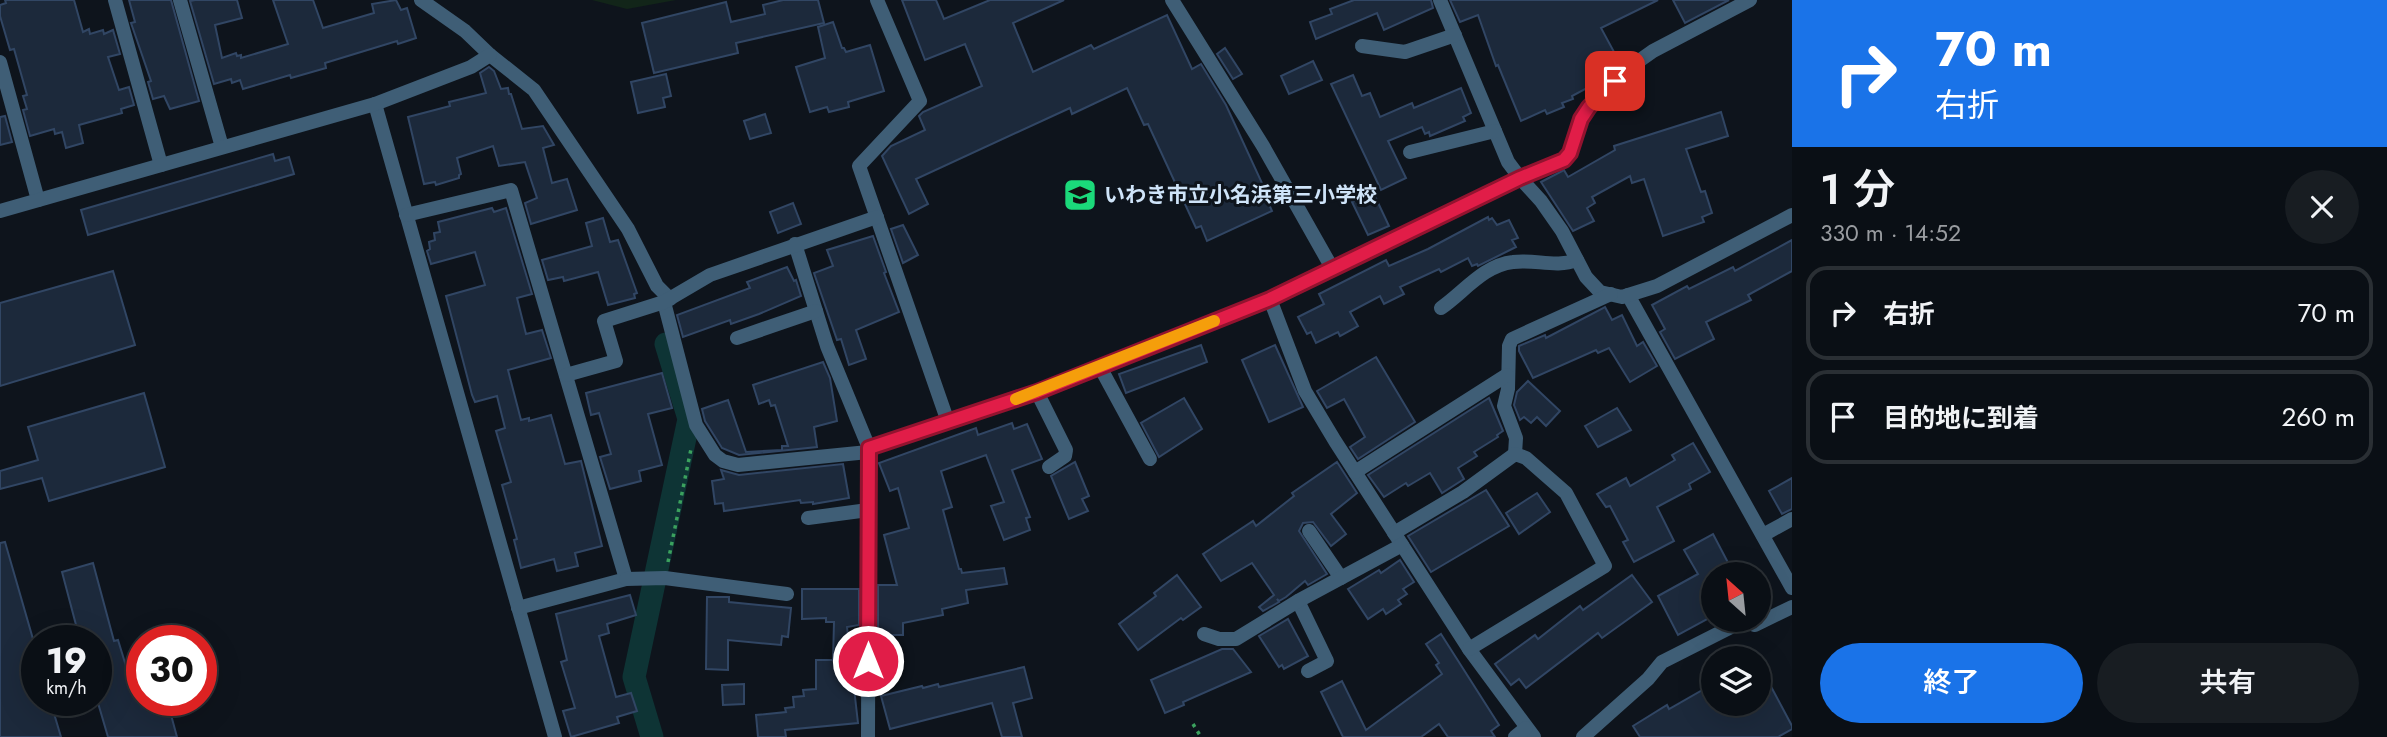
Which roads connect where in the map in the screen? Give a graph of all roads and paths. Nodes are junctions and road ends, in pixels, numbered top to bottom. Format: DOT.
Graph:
graph roads {
  1 [pos="115,0"];
  2 [pos="180,0"];
  3 [pos="421,0"];
  4 [pos="877,0"];
  5 [pos="1172,0"];
  6 [pos="1440,0"];
  7 [pos="1750,0"];
  8 [pos="1455,35"];
  9 [pos="1362,46"];
  10 [pos="490,55"];
  11 [pos="0,62"];
  12 [pos="374,104"];
  13 [pos="1495,131"];
  14 [pos="222,148"];
  15 [pos="1410,152"];
  16 [pos="161,165"];
  17 [pos="1520,178"];
  18 [pos="38,200"];
  19 [pos="0,211"];
  20 [pos="406,215"];
  21 [pos="1792,215"];
  22 [pos="877,217"];
  23 [pos="795,244"];
  24 [pos="1577,260"];
  25 [pos="1332,268"];
  26 [pos="1611,294"];
  27 [pos="1628,295"];
  28 [pos="1270,299"];
  29 [pos="667,300"];
  30 [pos="1441,308"];
  31 [pos="816,311"];
  32 [pos="737,338"];
  33 [pos="1100,367"];
  34 [pos="566,374"];
  35 [pos="1507,374"];
  36 [pos="1037,392"];
  37 [pos="948,422"];
  38 [pos="696,425"];
  39 [pos="868,450"];
  40 [pos="1514,454"];
  41 [pos="1150,459"];
  42 [pos="1049,467"];
  43 [pos="1355,472"];
  44 [pos="868,510"];
  45 [pos="808,518"];
  46 [pos="1792,519"];
  47 [pos="1309,531"];
  48 [pos="1763,536"];
  49 [pos="1398,539"];
  50 [pos="665,578"];
  51 [pos="1341,578"];
  52 [pos="626,579"];
  53 [pos="1792,588"];
  54 [pos="786,594"];
  55 [pos="1298,601"];
  56 [pos="1792,607"];
  57 [pos="518,608"];
  58 [pos="1204,634"];
  59 [pos="1469,649"];
  60 [pos="1308,671"];
  61 [pos="1194,724"];
  62 [pos="1525,734"];
  63 [pos="555,737"];
  64 [pos="868,737"];
  65 [pos="1200,737"];
  66 [pos="1583,737"];
  1 -- 16 [label="street"];
  2 -- 14 [label="street"];
  3 -- 10 [label="street"];
  4 -- 22 [label="street"];
  5 -- 25 [label="street"];
  6 -- 8 [label="street"];
  7 -- 17 [label="street"];
  8 -- 9 [label="street"];
  8 -- 13 [label="street"];
  10 -- 12 [label="street"];
  10 -- 29 [label="street"];
  11 -- 18 [label="street"];
  12 -- 14 [label="street"];
  12 -- 20 [label="street"];
  13 -- 15 [label="street"];
  13 -- 17 [label="street"];
  14 -- 16 [label="street"];
  16 -- 18 [label="street"];
  17 -- 24 [label="street"];
  17 -- 25 [label="street"];
  18 -- 19 [label="street"];
  20 -- 34 [label="street"];
  20 -- 57 [label="street"];
  21 -- 27 [label="street"];
  22 -- 23 [label="street"];
  22 -- 37 [label="street"];
  23 -- 29 [label="street"];
  23 -- 31 [label="street"];
  24 -- 26 [label="street"];
  24 -- 30 [label="street"];
  25 -- 28 [label="street"];
  26 -- 27 [label="street"];
  26 -- 35 [label="street"];
  27 -- 48 [label="street"];
  28 -- 33 [label="street"];
  28 -- 43 [label="street"];
  29 -- 34 [label="street"];
  29 -- 38 [label="street"];
  31 -- 32 [label="street"];
  31 -- 39 [label="street"];
  33 -- 36 [label="street"];
  33 -- 41 [label="street"];
  34 -- 52 [label="street"];
  35 -- 40 [label="street"];
  35 -- 43 [label="street"];
  36 -- 37 [label="street"];
  36 -- 42 [label="street"];
  37 -- 39 [label="street"];
  38 -- 39 [label="street"];
  38 -- 50 [label="path"];
  39 -- 44 [label="street"];
  40 -- 49 [label="street"];
  40 -- 59 [label="street"];
  43 -- 49 [label="street"];
  44 -- 45 [label="street"];
  44 -- 64 [label="street"];
  46 -- 48 [label="street"];
  47 -- 51 [label="street"];
  48 -- 53 [label="street"];
  49 -- 51 [label="street"];
  49 -- 59 [label="street"];
  50 -- 52 [label="street"];
  50 -- 54 [label="street"];
  51 -- 55 [label="street"];
  52 -- 57 [label="street"];
  55 -- 58 [label="street"];
  55 -- 60 [label="street"];
  56 -- 66 [label="street"];
  57 -- 63 [label="street"];
  59 -- 62 [label="street"];
  61 -- 65 [label="path"];
}
